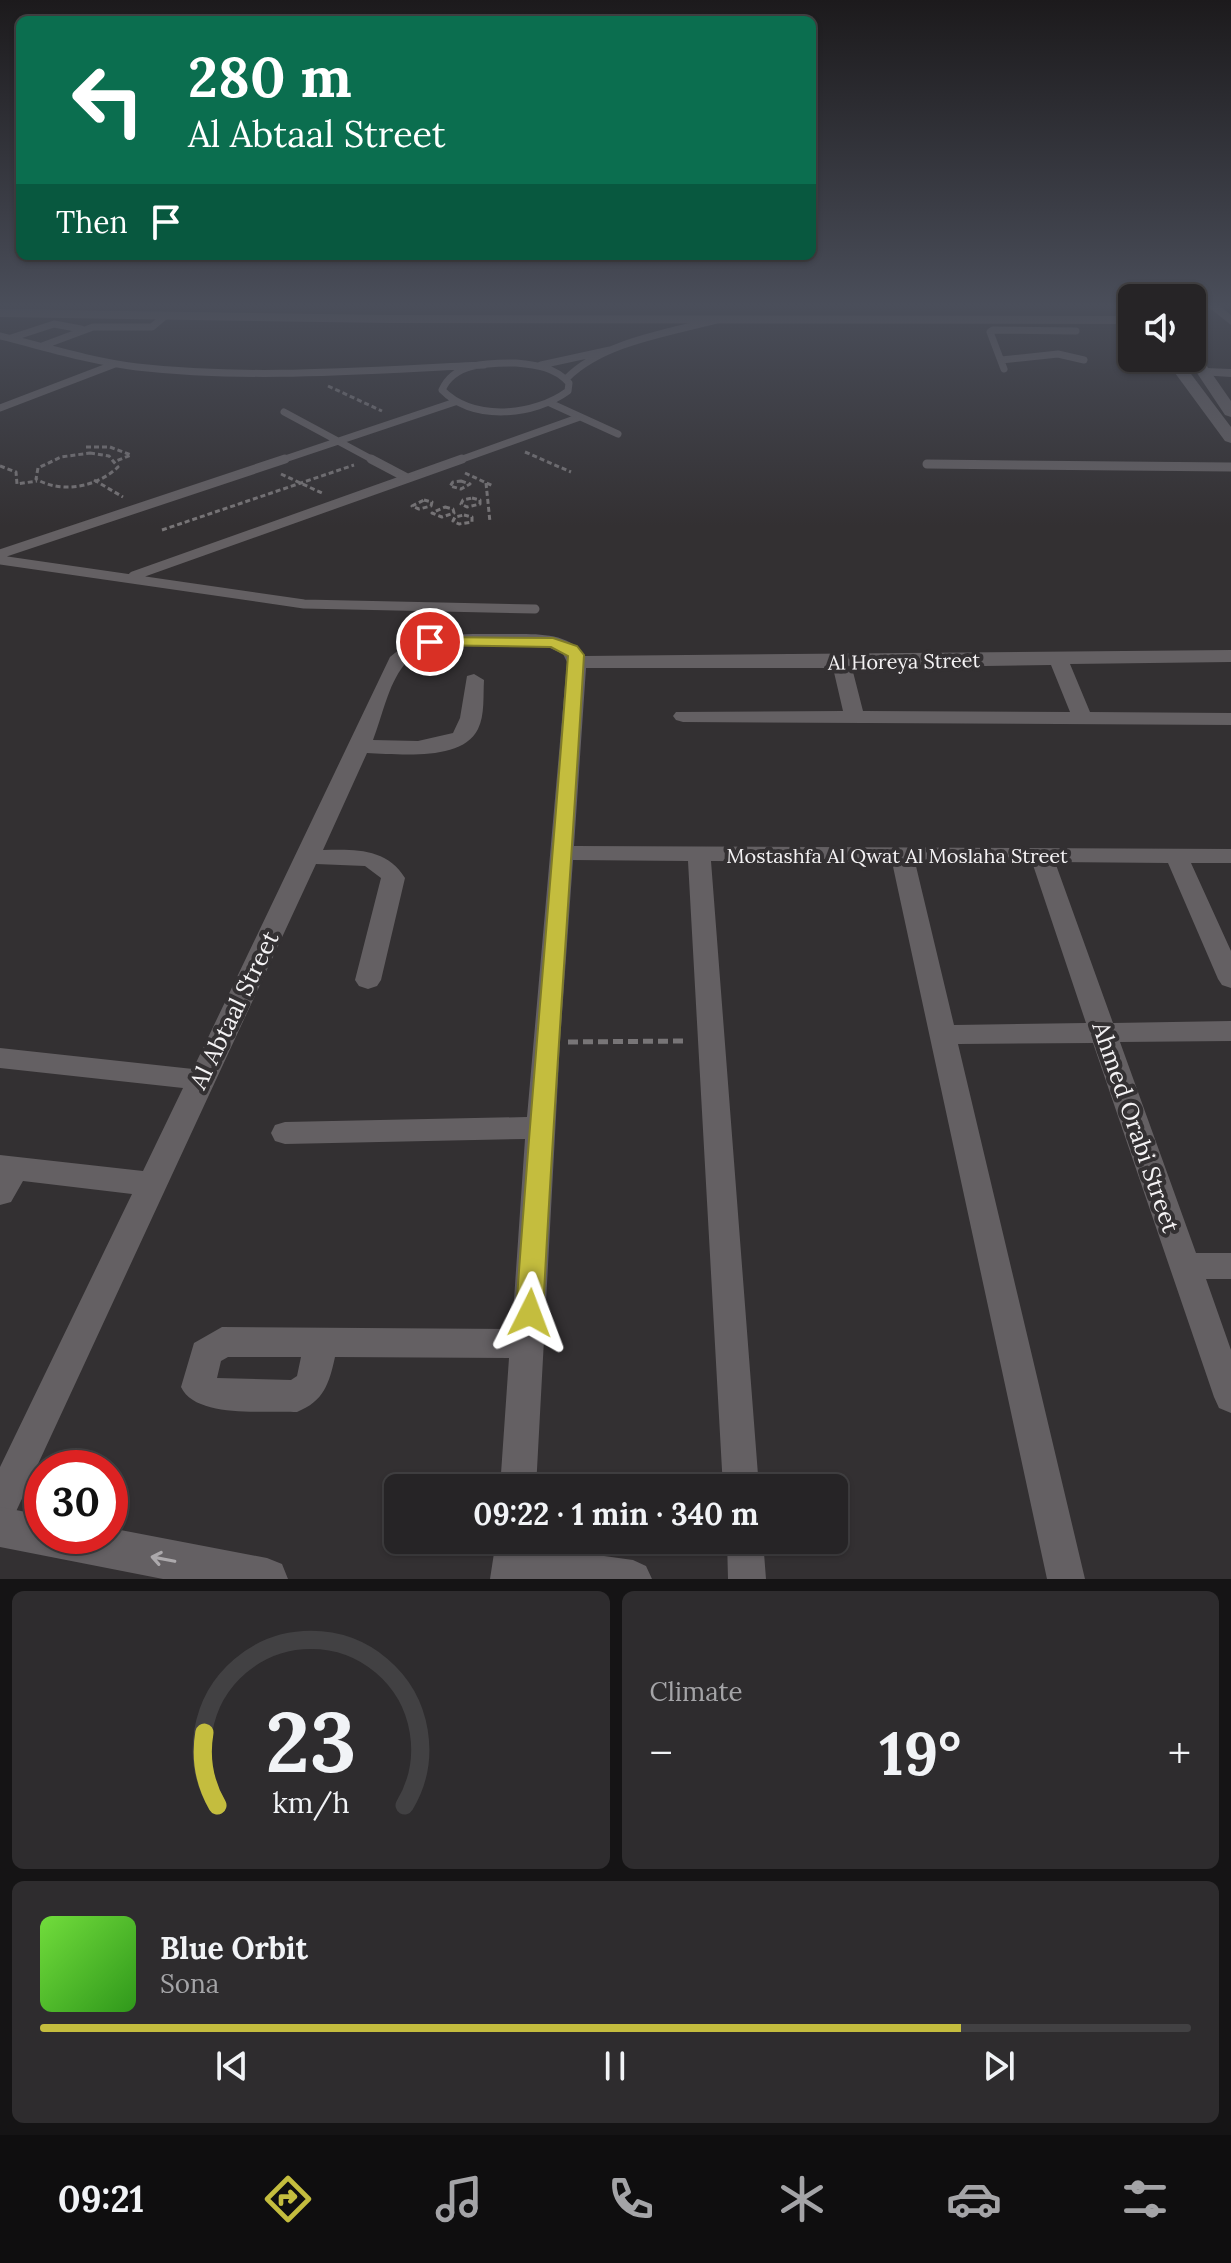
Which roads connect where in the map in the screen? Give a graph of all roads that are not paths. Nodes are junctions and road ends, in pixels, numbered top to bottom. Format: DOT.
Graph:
graph roads {
  1 [pos="567,378"];
  2 [pos="77,379"];
  3 [pos="449,379"];
  4 [pos="1187,379"];
  5 [pos="1209,379"];
  6 [pos="1202,399"];
  7 [pos="455,402"];
  8 [pos="550,403"];
  9 [pos="1226,406"];
  10 [pos="0,408"];
  11 [pos="284,412"];
  12 [pos="580,417"];
  13 [pos="618,434"];
  14 [pos="1231,438"];
  15 [pos="338,441"];
  16 [pos="927,464"];
  17 [pos="1231,467"];
  18 [pos="407,478"];
  19 [pos="0,554"];
  20 [pos="0,560"];
  21 [pos="128,578"];
  22 [pos="426,607"];
  23 [pos="535,609"];
  24 [pos="409,649"];
  25 [pos="1231,656"];
  26 [pos="1058,659"];
  27 [pos="577,662"];
  28 [pos="841,662"];
  29 [pos="474,680"];
  30 [pos="683,716"];
  31 [pos="1082,717"];
  32 [pos="855,718"];
  33 [pos="1231,719"];
  34 [pos="360,746"];
  35 [pos="563,853"];
  36 [pos="699,854"];
  37 [pos="902,855"];
  38 [pos="1041,856"];
  39 [pos="1231,856"];
  40 [pos="307,857"];
  41 [pos="1177,857"];
  42 [pos="1231,979"];
  43 [pos="368,980"];
  44 [pos="1231,1031"];
  45 [pos="941,1035"];
  46 [pos="1104,1035"];
  47 [pos="0,1058"];
  48 [pos="200,1080"];
  49 [pos="541,1128"];
  50 [pos="285,1133"];
  51 [pos="5,1176"];
  52 [pos="151,1184"];
  53 [pos="1185,1266"];
  54 [pos="1231,1266"];
  55 [pos="321,1343"];
  56 [pos="528,1344"];
  57 [pos="1231,1397"];
  58 [pos="519,1474"];
  59 [pos="740,1474"];
  60 [pos="0,1506"];
  61 [pos="0,1527"];
  62 [pos="24,1532"];
  63 [pos="128,1552"];
  64 [pos="746,1554"];
  65 [pos="512,1560"];
  66 [pos="267,1579"];
  67 [pos="633,1579"];
  68 [pos="747,1579"];
  69 [pos="1066,1579"];
  1 -- 8 [label="lane"];
  2 -- 10 [label="lane"];
  3 -- 7 [label="lane"];
  4 -- 6 [label="street"];
  5 -- 9 [label="street"];
  6 -- 9 [label="street"];
  6 -- 14 [label="street"];
  7 -- 8 [label="lane"];
  7 -- 15 [label="lane"];
  8 -- 12 [label="lane"];
  11 -- 15 [label="lane"];
  12 -- 13 [label="lane"];
  12 -- 18 [label="lane"];
  15 -- 18 [label="lane"];
  15 -- 19 [label="lane"];
  16 -- 17 [label="lane"];
  18 -- 21 [label="lane"];
  20 -- 21 [label="lane"];
  21 -- 22 [label="lane"];
  22 -- 23 [label="lane"];
  22 -- 24 [label="lane"];
  24 -- 27 [label="street"];
  24 -- 34 [label="street, Al Abtaal Street"];
  25 -- 26 [label="street, Al Horeya Street"];
  26 -- 28 [label="street, Al Horeya Street"];
  26 -- 31 [label="street"];
  27 -- 28 [label="street, Al Horeya Street"];
  27 -- 35 [label="street"];
  28 -- 32 [label="street"];
  29 -- 34 [label="street"];
  30 -- 32 [label="street"];
  31 -- 32 [label="street"];
  31 -- 33 [label="street"];
  34 -- 40 [label="street, Al Abtaal Street"];
  35 -- 36 [label="street, Mostashfa Al Qwat Al Moslaha Street"];
  35 -- 49 [label="street"];
  36 -- 37 [label="street, Mostashfa Al Qwat Al Moslaha Street"];
  36 -- 59 [label="street"];
  37 -- 38 [label="street, Mostashfa Al Qwat Al Moslaha Street"];
  37 -- 45 [label="street"];
  38 -- 41 [label="street, Mostashfa Al Qwat Al Moslaha Street"];
  38 -- 46 [label="street, Ahmed Orabi Street"];
  39 -- 41 [label="street, Mostashfa Al Qwat Al Moslaha Street"];
  40 -- 43 [label="street"];
  40 -- 48 [label="street, Al Abtaal Street"];
  41 -- 42 [label="street"];
  44 -- 46 [label="street"];
  45 -- 46 [label="street"];
  45 -- 69 [label="street"];
  46 -- 53 [label="street, Ahmed Orabi Street"];
  47 -- 48 [label="street"];
  48 -- 52 [label="street, Al Abtaal Street"];
  49 -- 50 [label="street"];
  49 -- 56 [label="street"];
  51 -- 52 [label="street"];
  52 -- 60 [label="street, Al Abtaal Street"];
  53 -- 54 [label="street"];
  53 -- 57 [label="street, Ahmed Orabi Street"];
  55 -- 56 [label="street"];
  56 -- 58 [label="street"];
  61 -- 62 [label="street"];
  66 -- 63 [label="street, one-way"];
  64 -- 68 [label="street"];
  65 -- 67 [label="street"];
}
